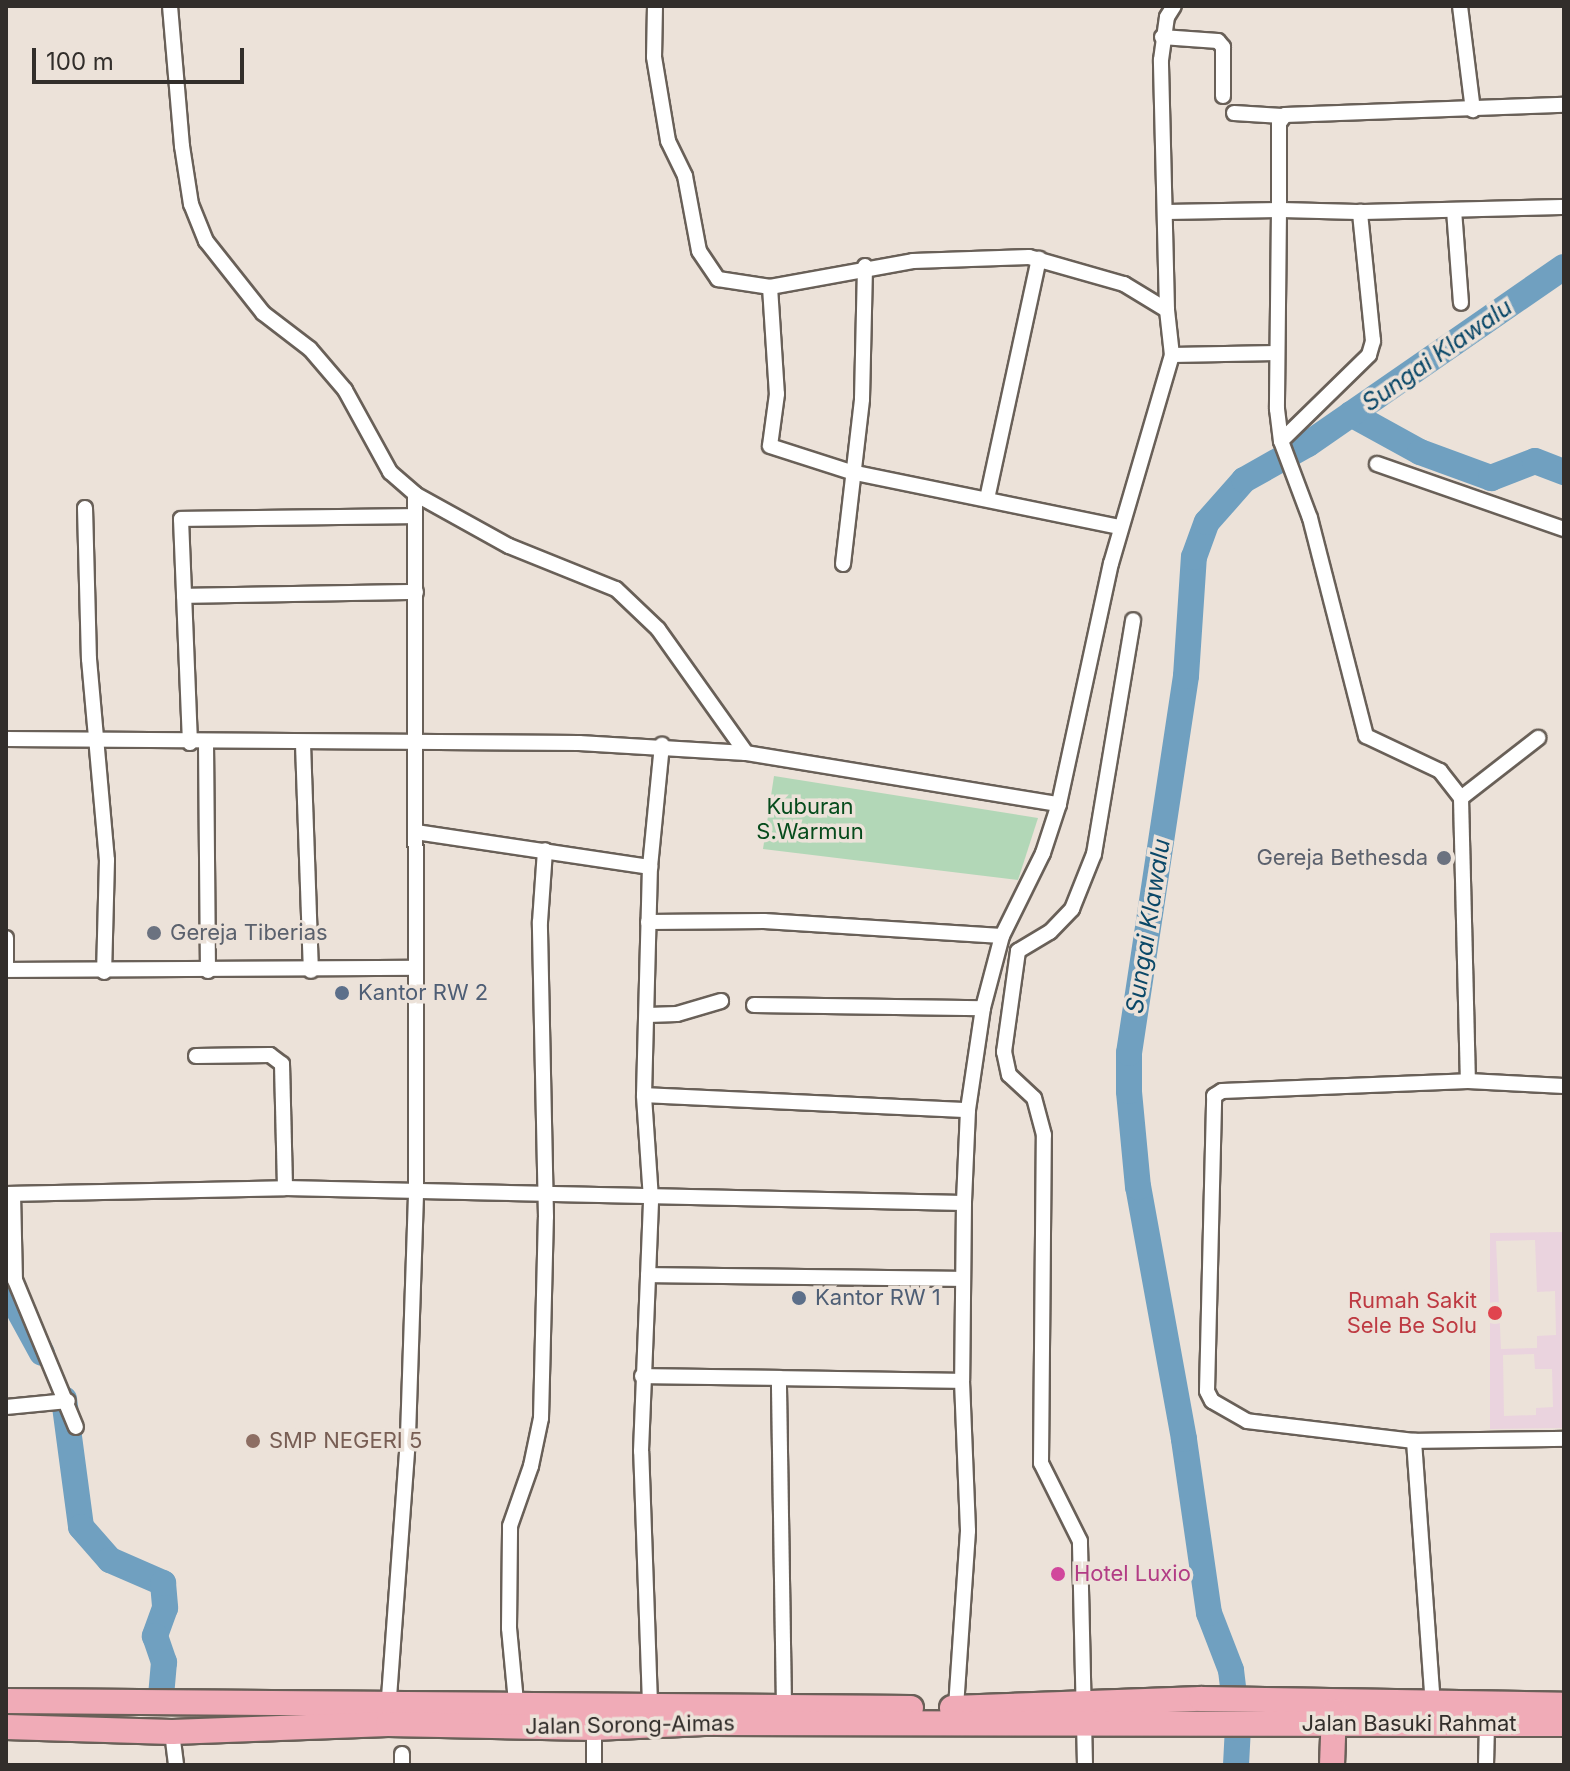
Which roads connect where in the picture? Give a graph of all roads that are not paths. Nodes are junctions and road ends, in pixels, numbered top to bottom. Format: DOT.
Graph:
graph roads {
  1 [pos="170,6"];
  2 [pos="655,6"];
  3 [pos="1174,6"];
  4 [pos="1460,6"];
  5 [pos="1162,37"];
  6 [pos="1223,96"];
  7 [pos="1564,105"];
  8 [pos="1473,110"];
  9 [pos="1234,113"];
  10 [pos="1282,116"];
  11 [pos="1564,207"];
  12 [pos="1279,210"];
  13 [pos="1454,210"];
  14 [pos="1166,212"];
  15 [pos="1360,212"];
  16 [pos="1039,259"];
  17 [pos="865,266"];
  18 [pos="770,287"];
  19 [pos="1461,303"];
  20 [pos="1167,310"];
  21 [pos="1277,353"];
  22 [pos="1172,355"];
  23 [pos="1284,449"];
  24 [pos="1377,464"];
  25 [pos="851,472"];
  26 [pos="415,494"];
  27 [pos="987,499"];
  28 [pos="85,508"];
  29 [pos="415,516"];
  30 [pos="1120,527"];
  31 [pos="1564,529"];
  32 [pos="843,564"];
  33 [pos="416,592"];
  34 [pos="184,596"];
  35 [pos="1133,620"];
  36 [pos="1538,738"];
  37 [pos="6,739"];
  38 [pos="95,742"];
  39 [pos="416,742"];
  40 [pos="190,743"];
  41 [pos="206,743"];
  42 [pos="303,744"];
  43 [pos="662,745"];
  44 [pos="746,753"];
  45 [pos="1461,798"];
  46 [pos="1059,804"];
  47 [pos="416,832"];
  48 [pos="545,850"];
  49 [pos="650,867"];
  50 [pos="648,922"];
  51 [pos="1002,936"];
  52 [pos="6,938"];
  53 [pos="6,968"];
  54 [pos="416,968"];
  55 [pos="208,971"];
  56 [pos="311,971"];
  57 [pos="104,972"];
  58 [pos="721,1001"];
  59 [pos="754,1005"];
  60 [pos="983,1008"];
  61 [pos="648,1015"];
  62 [pos="196,1056"];
  63 [pos="1468,1081"];
  64 [pos="1564,1086"];
  65 [pos="644,1095"];
  66 [pos="968,1110"];
  67 [pos="285,1188"];
  68 [pos="9,1194"];
  69 [pos="416,1194"];
  70 [pos="546,1197"];
  71 [pos="651,1199"];
  72 [pos="964,1203"];
  73 [pos="648,1275"];
  74 [pos="963,1279"];
  75 [pos="642,1376"];
  76 [pos="779,1378"];
  77 [pos="962,1381"];
  78 [pos="62,1402"];
  79 [pos="6,1407"];
  80 [pos="76,1427"];
  81 [pos="1564,1439"];
  82 [pos="1414,1441"];
  83 [pos="6,1701"];
  84 [pos="516,1702"];
  85 [pos="650,1704"];
  86 [pos="1564,1705"];
  87 [pos="784,1706"];
  88 [pos="1433,1706"];
  89 [pos="956,1708"];
  90 [pos="1256,1711"];
  91 [pos="1086,1712"];
  92 [pos="388,1713"];
  93 [pos="1334,1715"];
  94 [pos="1487,1724"];
  95 [pos="1564,1724"];
  96 [pos="6,1727"];
  97 [pos="594,1728"];
  98 [pos="172,1732"];
  99 [pos="176,1765"];
  100 [pos="594,1765"];
  101 [pos="1085,1765"];
  102 [pos="1332,1765"];
  103 [pos="1486,1765"];
  1 -- 26 [label="street"];
  2 -- 18 [label="street"];
  3 -- 5 [label="street"];
  4 -- 8 [label="street"];
  5 -- 6 [label="street"];
  5 -- 14 [label="street"];
  7 -- 8 [label="street"];
  8 -- 10 [label="street"];
  9 -- 10 [label="street"];
  10 -- 12 [label="street"];
  11 -- 13 [label="street"];
  12 -- 14 [label="street"];
  12 -- 15 [label="street"];
  12 -- 21 [label="street"];
  13 -- 15 [label="street"];
  13 -- 19 [label="street"];
  14 -- 20 [label="street"];
  15 -- 23 [label="street"];
  16 -- 17 [label="street"];
  16 -- 20 [label="street"];
  16 -- 27 [label="street"];
  17 -- 18 [label="street"];
  17 -- 25 [label="street"];
  18 -- 25 [label="street"];
  20 -- 22 [label="street"];
  21 -- 22 [label="street"];
  21 -- 23 [label="street"];
  22 -- 30 [label="street"];
  23 -- 45 [label="street"];
  24 -- 31 [label="street"];
  25 -- 27 [label="street"];
  25 -- 32 [label="street"];
  26 -- 29 [label="street"];
  26 -- 44 [label="street"];
  27 -- 30 [label="street"];
  28 -- 38 [label="street"];
  29 -- 33 [label="street"];
  29 -- 34 [label="street"];
  30 -- 46 [label="street"];
  33 -- 34 [label="street"];
  33 -- 39 [label="street"];
  34 -- 40 [label="street"];
  35 -- 91 [label="street"];
  36 -- 45 [label="street"];
  37 -- 38 [label="street"];
  38 -- 40 [label="street"];
  38 -- 57 [label="street"];
  39 -- 42 [label="street"];
  39 -- 43 [label="street"];
  39 -- 47 [label="street"];
  40 -- 41 [label="street"];
  41 -- 42 [label="street"];
  41 -- 55 [label="street"];
  42 -- 56 [label="street"];
  43 -- 44 [label="street"];
  43 -- 49 [label="street"];
  44 -- 46 [label="street"];
  45 -- 63 [label="street"];
  46 -- 51 [label="street"];
  47 -- 48 [label="street"];
  47 -- 54 [label="street"];
  48 -- 49 [label="street"];
  48 -- 70 [label="street"];
  49 -- 50 [label="street"];
  50 -- 51 [label="street"];
  50 -- 61 [label="street"];
  51 -- 60 [label="street"];
  52 -- 53 [label="street"];
  53 -- 57 [label="street"];
  54 -- 56 [label="street"];
  54 -- 69 [label="street"];
  55 -- 56 [label="street"];
  55 -- 57 [label="street"];
  58 -- 61 [label="street"];
  59 -- 60 [label="street"];
  60 -- 66 [label="street"];
  61 -- 65 [label="street"];
  62 -- 67 [label="street"];
  63 -- 64 [label="street"];
  63 -- 82 [label="street"];
  65 -- 66 [label="street"];
  65 -- 71 [label="street"];
  66 -- 72 [label="street"];
  67 -- 68 [label="street"];
  67 -- 69 [label="street"];
  68 -- 78 [label="street"];
  69 -- 70 [label="street"];
  69 -- 92 [label="street"];
  70 -- 71 [label="street"];
  70 -- 84 [label="street"];
  71 -- 72 [label="street"];
  71 -- 73 [label="street"];
  72 -- 74 [label="street"];
  73 -- 74 [label="street"];
  73 -- 75 [label="street"];
  74 -- 77 [label="street"];
  75 -- 76 [label="street"];
  75 -- 85 [label="street"];
  76 -- 77 [label="street"];
  76 -- 87 [label="street"];
  77 -- 89 [label="street"];
  78 -- 79 [label="street"];
  78 -- 80 [label="street"];
  81 -- 82 [label="street"];
  82 -- 88 [label="street"];
  83 -- 92 [label="highway, Jalan Sorong-Aimas"];
  84 -- 85 [label="highway, Jalan Sorong-Aimas"];
  84 -- 92 [label="highway, Jalan Sorong-Aimas"];
  85 -- 87 [label="highway, Jalan Sorong-Aimas"];
  86 -- 88 [label="highway, Jalan Basuki Rahmat"];
  87 -- 89 [label="highway, Jalan Sorong-Aimas"];
  88 -- 93 [label="highway, Jalan Basuki Rahmat"];
  89 -- 91 [label="highway, Jalan Sorong-Aimas"];
  90 -- 91 [label="highway, Jalan Sorong-Aimas"];
  90 -- 93 [label="highway, Jalan Basuki Rahmat"];
  91 -- 97 [label="highway, Jalan Sorong-Aimas"];
  91 -- 101 [label="street"];
  92 -- 97 [label="highway, Jalan Sorong-Aimas"];
  92 -- 98 [label="highway, Jalan Sorong-Aimas"];
  93 -- 94 [label="highway, Jalan Basuki Rahmat"];
  93 -- 102 [label="highway"];
  94 -- 95 [label="highway, Jalan Basuki Rahmat"];
  94 -- 103 [label="street"];
  96 -- 98 [label="highway, Jalan Sorong-Aimas"];
  97 -- 100 [label="street"];
  98 -- 99 [label="street"];
}
